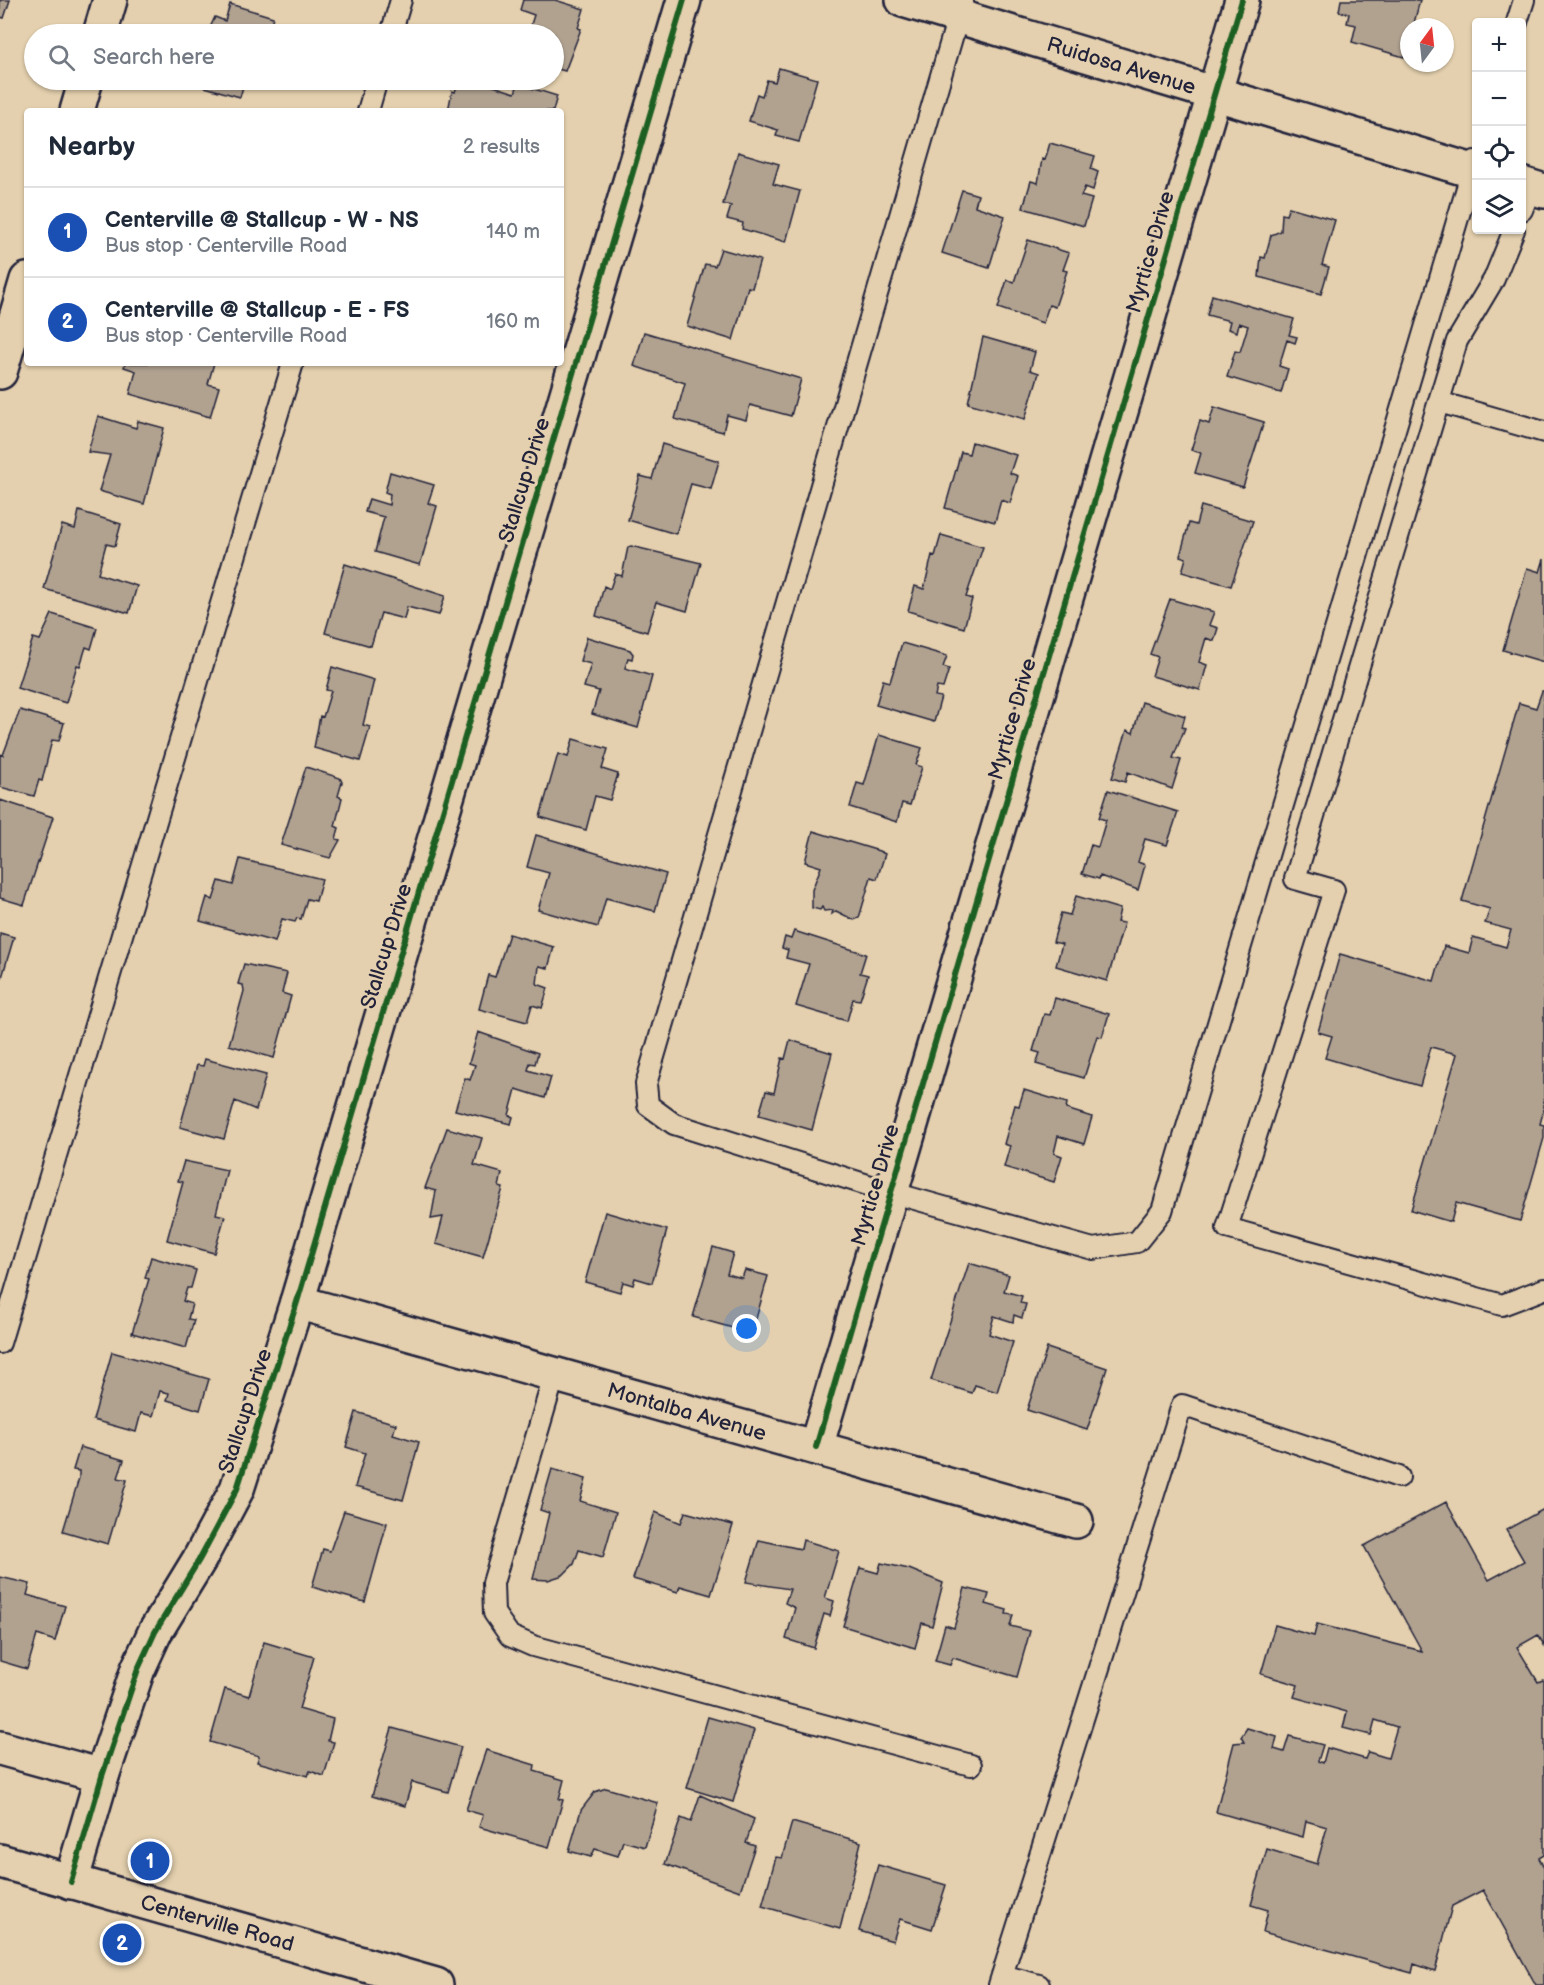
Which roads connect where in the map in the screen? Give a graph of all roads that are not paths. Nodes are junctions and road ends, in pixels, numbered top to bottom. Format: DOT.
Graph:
graph roads {
  1 [pos="110,0"];
  2 [pos="401,0"];
  3 [pos="684,0"];
  4 [pos="903,0"];
  5 [pos="1242,0"];
  6 [pos="1524,0"];
  7 [pos="961,8"];
  8 [pos="1518,18"];
  9 [pos="103,24"];
  10 [pos="394,24"];
  11 [pos="83,90"];
  12 [pos="374,90"];
  13 [pos="1214,94"];
  14 [pos="78,108"];
  15 [pos="369,108"];
  16 [pos="1472,165"];
  17 [pos="1472,176"];
  18 [pos="1512,234"];
  19 [pos="24,290"];
  20 [pos="292,366"];
  21 [pos="0,372"];
  22 [pos="1439,402"];
  23 [pos="1544,432"];
  24 [pos="890,1192"];
  25 [pos="1544,1289"];
  26 [pos="297,1302"];
  27 [pos="0,1343"];
  28 [pos="555,1373"];
  29 [pos="816,1447"];
  30 [pos="1398,1477"];
  31 [pos="1076,1521"];
  32 [pos="0,1748"];
  33 [pos="971,1765"];
  34 [pos="102,1776"];
  35 [pos="0,1862"];
  36 [pos="71,1882"];
  37 [pos="1000,1980"];
  38 [pos="436,1985"];
  39 [pos="1039,1985"];
  1 -- 9 [label="street"];
  2 -- 10 [label="lane"];
  3 -- 26 [label="street, Stallcup Drive"];
  4 -- 7 [label="street, Ruidosa Avenue"];
  5 -- 13 [label="street, Myrtice Drive"];
  6 -- 8 [label="lane"];
  7 -- 13 [label="street, Ruidosa Avenue"];
  7 -- 24 [label="lane"];
  11 -- 14 [label="street"];
  12 -- 15 [label="lane"];
  13 -- 16 [label="street, Ruidosa Avenue"];
  13 -- 24 [label="street, Myrtice Drive"];
  17 -- 24 [label="lane"];
  18 -- 22 [label="lane"];
  19 -- 21 [label="street"];
  20 -- 27 [label="lane"];
  22 -- 23 [label="lane"];
  22 -- 25 [label="lane"];
  24 -- 29 [label="street, Myrtice Drive"];
  26 -- 28 [label="street, Montalba Avenue"];
  26 -- 34 [label="street, Stallcup Drive"];
  28 -- 29 [label="street, Montalba Avenue"];
  28 -- 33 [label="lane"];
  29 -- 31 [label="street, Montalba Avenue"];
  30 -- 37 [label="lane"];
  32 -- 34 [label="street"];
  34 -- 36 [label="street, Stallcup Drive"];
  35 -- 36 [label="street, Centerville Road"];
  36 -- 38 [label="street, Centerville Road"];
  37 -- 39 [label="lane"];
}
